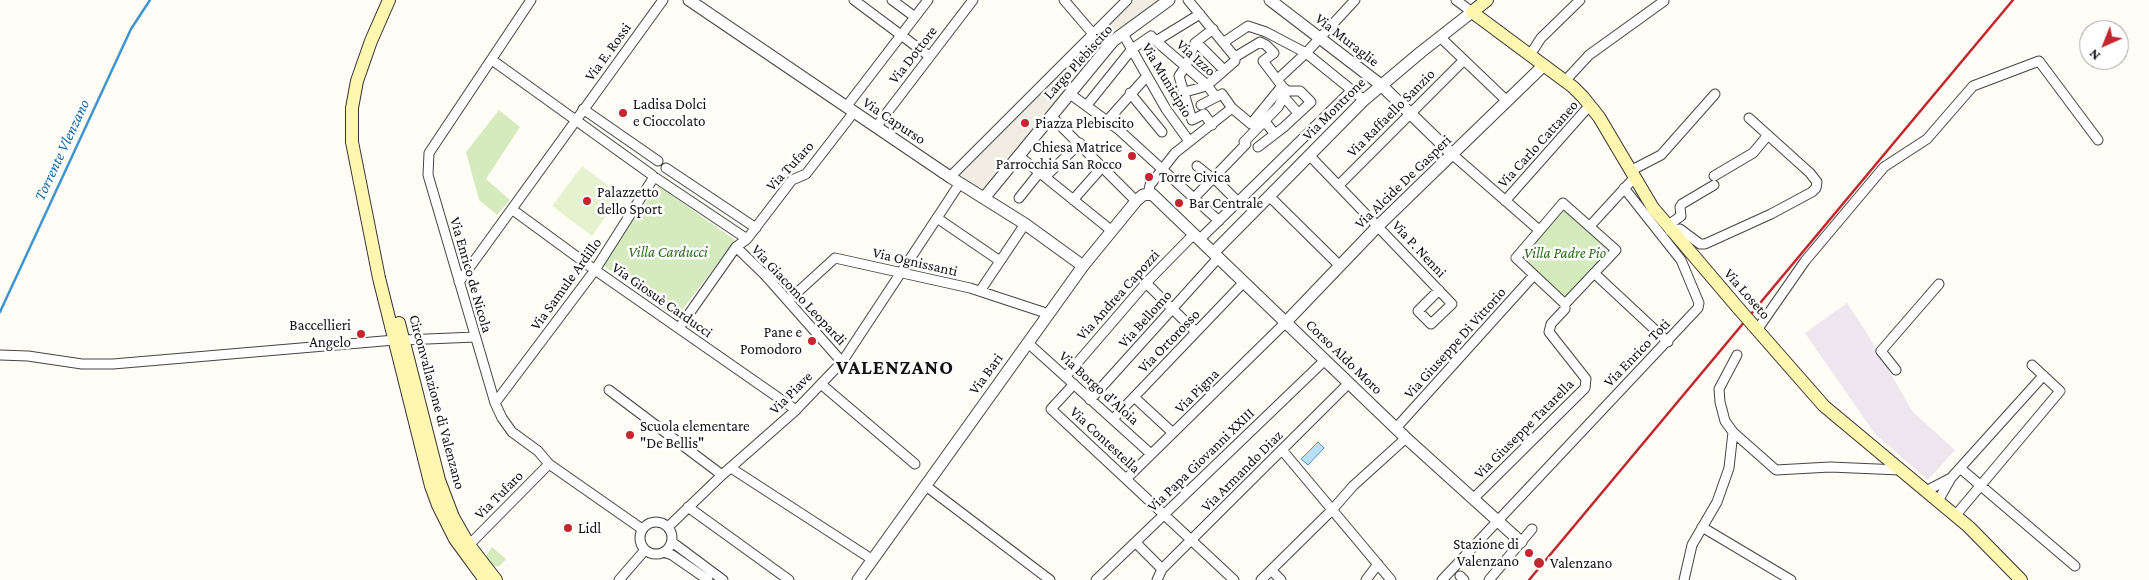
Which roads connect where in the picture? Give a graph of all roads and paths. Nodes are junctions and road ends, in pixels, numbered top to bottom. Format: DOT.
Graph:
graph roads {
  1 [pos="389,0"];
  2 [pos="531,0"];
  3 [pos="663,0"];
  4 [pos="689,0"];
  5 [pos="854,0"];
  6 [pos="892,0"];
  7 [pos="928,0"];
  8 [pos="973,0"];
  9 [pos="1064,0"];
  10 [pos="1126,0"];
  11 [pos="1167,0"];
  12 [pos="1188,0"];
  13 [pos="1270,0"];
  14 [pos="1355,0"];
  15 [pos="1456,0"];
  16 [pos="1487,0"];
  17 [pos="1580,0"];
  18 [pos="1664,1"];
  19 [pos="1472,12"];
  20 [pos="1200,14"];
  21 [pos="915,17"];
  22 [pos="1213,29"];
  23 [pos="1123,34"];
  24 [pos="901,35"];
  25 [pos="1094,35"];
  26 [pos="1319,37"];
  27 [pos="1440,38"];
  28 [pos="1156,41"];
  29 [pos="1196,42"];
  30 [pos="1224,42"];
  31 [pos="1132,49"];
  32 [pos="1306,53"];
  33 [pos="1530,55"];
  34 [pos="929,56"];
  35 [pos="1235,57"];
  36 [pos="492,60"];
  37 [pos="1464,60"];
  38 [pos="1186,66"];
  39 [pos="1544,66"];
  40 [pos="1224,70"];
  41 [pos="1147,76"];
  42 [pos="1565,82"];
  43 [pos="1206,84"];
  44 [pos="1381,85"];
  45 [pos="1283,88"];
  46 [pos="1352,90"];
  47 [pos="1185,92"];
  48 [pos="1130,93"];
  49 [pos="1070,94"];
  50 [pos="1715,94"];
  51 [pos="1216,97"];
  52 [pos="1364,100"];
  53 [pos="1507,101"];
  54 [pos="1087,105"];
  55 [pos="1201,105"];
  56 [pos="1590,105"];
  57 [pos="1232,108"];
  58 [pos="583,109"];
  59 [pos="850,109"];
  60 [pos="1166,109"];
  61 [pos="1298,113"];
  62 [pos="1410,113"];
  63 [pos="1051,116"];
  64 [pos="1749,118"];
  65 [pos="575,119"];
  66 [pos="1107,120"];
  67 [pos="1152,120"];
  68 [pos="601,121"];
  69 [pos="1251,124"];
  70 [pos="1261,124"];
  71 [pos="1212,125"];
  72 [pos="876,127"];
  73 [pos="593,132"];
  74 [pos="1162,132"];
  75 [pos="1274,133"];
  76 [pos="1768,134"];
  77 [pos="2098,140"];
  78 [pos="1189,141"];
  79 [pos="1080,143"];
  80 [pos="1258,147"];
  81 [pos="1453,155"];
  82 [pos="1019,156"];
  83 [pos="1310,156"];
  84 [pos="658,161"];
  85 [pos="1103,166"];
  86 [pos="1197,166"];
  87 [pos="666,168"];
  88 [pos="1164,169"];
  89 [pos="1042,175"];
  90 [pos="654,176"];
  91 [pos="1634,178"];
  92 [pos="1214,179"];
  93 [pos="955,180"];
  94 [pos="1338,185"];
  95 [pos="1624,188"];
  96 [pos="1148,195"];
  97 [pos="1270,196"];
  98 [pos="984,198"];
  99 [pos="1019,198"];
  100 [pos="1194,198"];
  101 [pos="1073,200"];
  102 [pos="1136,201"];
  103 [pos="1505,201"];
  104 [pos="1238,202"];
  105 [pos="513,210"];
  106 [pos="735,213"];
  107 [pos="937,218"];
  108 [pos="1219,221"];
  109 [pos="1025,224"];
  110 [pos="727,225"];
  111 [pos="1378,226"];
  112 [pos="1590,226"];
  113 [pos="756,228"];
  114 [pos="1669,228"];
  115 [pos="1539,230"];
  116 [pos="1112,231"];
  117 [pos="1197,237"];
  118 [pos="747,239"];
  119 [pos="736,247"];
  120 [pos="1216,254"];
  121 [pos="1000,261"];
  122 [pos="1083,266"];
  123 [pos="1340,266"];
  124 [pos="595,270"];
  125 [pos="900,274"];
  126 [pos="1594,274"];
  127 [pos="1534,275"];
  128 [pos="459,282"];
  129 [pos="1244,282"];
  130 [pos="1146,283"];
  131 [pos="1939,284"];
  132 [pos="1439,290"];
  133 [pos="980,291"];
  134 [pos="789,300"];
  135 [pos="1565,304"];
  136 [pos="1173,309"];
  137 [pos="1048,314"];
  138 [pos="1285,323"];
  139 [pos="1755,327"];
  140 [pos="679,328"];
  141 [pos="1196,332"];
  142 [pos="475,337"];
  143 [pos="399,340"];
  144 [pos="1668,342"];
  145 [pos="1028,343"];
  146 [pos="1737,355"];
  147 [pos="0,356"];
  148 [pos="1325,360"];
  149 [pos="842,362"];
  150 [pos="2032,365"];
  151 [pos="1896,370"];
  152 [pos="1066,376"];
  153 [pos="2043,376"];
  154 [pos="1349,383"];
  155 [pos="820,384"];
  156 [pos="1074,384"];
  157 [pos="609,390"];
  158 [pos="1134,397"];
  159 [pos="1090,400"];
  160 [pos="495,403"];
  161 [pos="796,410"];
  162 [pos="1113,419"];
  163 [pos="1396,428"];
  164 [pos="1733,432"];
  165 [pos="1173,433"];
  166 [pos="1406,438"];
  167 [pos="1282,450"];
  168 [pos="1151,454"];
  169 [pos="550,464"];
  170 [pos="915,464"];
  171 [pos="731,468"];
  172 [pos="1960,468"];
  173 [pos="1900,470"];
  174 [pos="722,476"];
  175 [pos="1126,478"];
  176 [pos="1951,478"];
  177 [pos="926,486"];
  178 [pos="1981,486"];
  179 [pos="1926,491"];
  180 [pos="1473,499"];
  181 [pos="1938,501"];
  182 [pos="688,507"];
  183 [pos="1332,510"];
  184 [pos="1165,514"];
  185 [pos="1955,516"];
  186 [pos="1497,521"];
  187 [pos="668,527"];
  188 [pos="1702,527"];
  189 [pos="642,529"];
  190 [pos="1532,529"];
  191 [pos="1191,540"];
  192 [pos="672,542"];
  193 [pos="1521,542"];
  194 [pos="1136,543"];
  195 [pos="469,545"];
  196 [pos="645,550"];
  197 [pos="664,552"];
  198 [pos="873,560"];
  199 [pos="1378,564"];
  200 [pos="2075,566"];
  201 [pos="1162,569"];
  202 [pos="1271,570"];
  203 [pos="624,578"];
  204 [pos="485,580"];
  205 [pos="496,580"];
  206 [pos="708,580"];
  207 [pos="723,580"];
  208 [pos="789,580"];
  209 [pos="858,580"];
  210 [pos="1050,580"];
  211 [pos="1096,580"];
  212 [pos="1157,580"];
  213 [pos="1234,580"];
  214 [pos="1260,580"];
  215 [pos="1281,580"];
  216 [pos="1366,580"];
  217 [pos="1391,580"];
  218 [pos="1442,580"];
  219 [pos="1489,580"];
  220 [pos="1684,580"];
  221 [pos="1790,580"];
  222 [pos="2021,580"];
  1 -- 143 [label="main road, Circonvallazione di Valenzano"];
  2 -- 36 [label="street"];
  3 -- 58 [label="street, Via E. Rossi"];
  4 -- 59 [label="street, Via Capurso"];
  5 -- 24 [label="street"];
  6 -- 21 [label="street"];
  7 -- 21 [label="street, Via Tufaro"];
  8 -- 34 [label="street, Via Dottore"];
  9 -- 25 [label="street"];
  10 -- 25 [label="street, Largo Plebiscito"];
  11 -- 23 [label="street, Largo Plebiscito"];
  12 -- 20 [label="street"];
  13 -- 26 [label="street, Via Muraglie"];
  14 -- 26 [label="street"];
  15 -- 19 [label="street"];
  16 -- 19 [label="main road, Via Montrone"];
  17 -- 33 [label="street"];
  18 -- 42 [label="street"];
  19 -- 27 [label="street, Via Montrone"];
  19 -- 33 [label="main road, Via Loseto"];
  20 -- 22 [label="street"];
  20 -- 28 [label="street"];
  21 -- 24 [label="street, Via Tufaro"];
  22 -- 29 [label="street"];
  22 -- 30 [label="street"];
  23 -- 31 [label="street, Via Municipio"];
  23 -- 49 [label="street, Largo Plebiscito"];
  24 -- 34 [label="street"];
  24 -- 59 [label="street, Via Tufaro"];
  25 -- 93 [label="street, Largo Plebiscito"];
  26 -- 32 [label="street"];
  26 -- 44 [label="street, Via Muraglie"];
  27 -- 37 [label="street"];
  27 -- 44 [label="street, Via Montrone"];
  28 -- 31 [label="street"];
  28 -- 38 [label="street, Via Izzo"];
  29 -- 38 [label="street"];
  29 -- 40 [label="street"];
  30 -- 32 [label="street"];
  30 -- 35 [label="street"];
  31 -- 41 [label="street, Via Municipio"];
  31 -- 54 [label="street"];
  32 -- 45 [label="street"];
  32 -- 46 [label="street"];
  33 -- 39 [label="main road, Via Loseto"];
  34 -- 72 [label="street, Via Dottore"];
  35 -- 40 [label="street"];
  35 -- 45 [label="street"];
  36 -- 65 [label="street"];
  36 -- 128 [label="street, Via Enrico de Nicola"];
  37 -- 53 [label="street"];
  37 -- 62 [label="street, Via Raffaello Sanzio"];
  38 -- 43 [label="street, Via Izzo"];
  38 -- 47 [label="street"];
  39 -- 42 [label="main road, Via Loseto"];
  39 -- 53 [label="street, Via Alcide De Gasperi"];
  40 -- 43 [label="street"];
  41 -- 48 [label="street"];
  41 -- 60 [label="street, Via Municipio"];
  42 -- 56 [label="main road, Via Loseto"];
  43 -- 47 [label="street"];
  43 -- 51 [label="street, Via Izzo"];
  44 -- 52 [label="street, Via Montrone"];
  44 -- 62 [label="street, Via Muraglie"];
  45 -- 61 [label="street"];
  45 -- 61 [label="street"];
  45 -- 69 [label="street"];
  45 -- 70 [label="street"];
  46 -- 52 [label="street"];
  46 -- 104 [label="street, Via Andrea Capozzi"];
  47 -- 71 [label="street"];
  48 -- 66 [label="street"];
  48 -- 67 [label="street"];
  49 -- 54 [label="street"];
  49 -- 63 [label="street, Largo Plebiscito"];
  50 -- 91 [label="street"];
  51 -- 55 [label="street"];
  51 -- 57 [label="street, Via Izzo"];
  52 -- 83 [label="street, Via Montrone"];
  53 -- 81 [label="street, Via Alcide De Gasperi"];
  54 -- 66 [label="street"];
  56 -- 91 [label="main road, Via Loseto"];
  56 -- 103 [label="street, Via Carlo Cattaneo"];
  57 -- 69 [label="street"];
  57 -- 71 [label="street"];
  58 -- 65 [label="street, Via E. Rossi"];
  58 -- 68 [label="street"];
  59 -- 72 [label="street, Via Capurso"];
  59 -- 113 [label="street, Via Tufaro"];
  60 -- 67 [label="street"];
  60 -- 78 [label="street, Via Municipio"];
  61 -- 75 [label="street"];
  62 -- 81 [label="street, Via Muraglie"];
  62 -- 94 [label="street, Via Raffaello Sanzio"];
  63 -- 79 [label="street"];
  63 -- 82 [label="street, Largo Plebiscito"];
  64 -- 76 [label="street"];
  65 -- 73 [label="street"];
  65 -- 105 [label="street, Via E. Rossi"];
  66 -- 88 [label="street"];
  67 -- 74 [label="street"];
  68 -- 73 [label="street"];
  68 -- 84 [label="street"];
  69 -- 70 [label="street"];
  70 -- 75 [label="street"];
  70 -- 92 [label="street"];
  71 -- 78 [label="street"];
  72 -- 93 [label="street, Via Capurso"];
  73 -- 90 [label="street"];
  75 -- 80 [label="street"];
  76 -- 114 [label="street"];
  76 -- 114 [label="street"];
  77 -- 139 [label="street"];
  78 -- 88 [label="street"];
  79 -- 85 [label="street"];
  79 -- 89 [label="street"];
  81 -- 103 [label="street"];
  81 -- 111 [label="street, Via Alcide De Gasperi"];
  82 -- 89 [label="street"];
  82 -- 98 [label="street, Largo Plebiscito"];
  83 -- 94 [label="street, Via P. Nenni"];
  83 -- 97 [label="street, Via Montrone"];
  84 -- 87 [label="street"];
  84 -- 90 [label="street"];
  85 -- 101 [label="street"];
  85 -- 102 [label="street"];
  86 -- 92 [label="street"];
  87 -- 90 [label="street"];
  87 -- 106 [label="street"];
  88 -- 96 [label="street"];
  88 -- 100 [label="street"];
  89 -- 99 [label="street"];
  89 -- 101 [label="street"];
  90 -- 110 [label="street"];
  90 -- 124 [label="street, Via Samule Ardillo"];
  91 -- 95 [label="street"];
  91 -- 114 [label="main road, Via Loseto"];
  92 -- 100 [label="street"];
  92 -- 104 [label="street"];
  93 -- 98 [label="street, Via Capurso"];
  93 -- 107 [label="street, Via Piave"];
  94 -- 111 [label="street, Via P. Nenni"];
  95 -- 112 [label="street"];
  95 -- 144 [label="street, Via Enrico Toti"];
  96 -- 102 [label="street, Via Bari"];
  96 -- 117 [label="street, Corso Aldo Moro"];
  97 -- 120 [label="street, Via Montrone"];
  97 -- 123 [label="street"];
  98 -- 109 [label="street, Via Capurso"];
  100 -- 108 [label="street"];
  101 -- 116 [label="street"];
  102 -- 116 [label="street, Via Bari"];
  103 -- 115 [label="street"];
  104 -- 108 [label="street, Via Andrea Capozzi"];
  105 -- 124 [label="street, Via Giosuè Carducci"];
  105 -- 128 [label="street, Via E. Rossi"];
  106 -- 110 [label="street"];
  106 -- 113 [label="street"];
  107 -- 121 [label="street"];
  107 -- 125 [label="street, Via Piave"];
  108 -- 117 [label="street, Via Andrea Capozzi"];
  109 -- 121 [label="street"];
  109 -- 122 [label="street, Via Capurso"];
  110 -- 118 [label="street"];
  111 -- 123 [label="street, Via Alcide De Gasperi"];
  111 -- 132 [label="street, Via P. Nenni"];
  112 -- 115 [label="street"];
  112 -- 126 [label="street"];
  113 -- 118 [label="street, Via Tufaro"];
  114 -- 139 [label="main road, Via Loseto, bridge"];
  115 -- 127 [label="street"];
  116 -- 122 [label="street, Via Bari"];
  117 -- 120 [label="street, Corso Aldo Moro"];
  117 -- 130 [label="street, Via Andrea Capozzi"];
  118 -- 119 [label="street, Via Tufaro"];
  119 -- 134 [label="street, Via Giacomo Leopardi"];
  119 -- 140 [label="street, Via Tufaro"];
  120 -- 129 [label="street, Corso Aldo Moro"];
  120 -- 136 [label="street, Via Bellomo"];
  121 -- 133 [label="street"];
  122 -- 137 [label="street, Via Bari"];
  123 -- 138 [label="street, Via Alcide De Gasperi"];
  124 -- 140 [label="street, Via Giosuè Carducci"];
  124 -- 160 [label="street, Via Samule Ardillo"];
  125 -- 133 [label="street, Via Ognissanti"];
  125 -- 134 [label="street, Via Ognissanti"];
  125 -- 149 [label="street, Via Piave"];
  126 -- 135 [label="street"];
  126 -- 144 [label="street"];
  127 -- 135 [label="street"];
  127 -- 163 [label="street, Via Giuseppe Di Vittorio"];
  128 -- 142 [label="street, Via Enrico de Nicola"];
  129 -- 138 [label="street, Corso Aldo Moro"];
  129 -- 141 [label="street, Via Ortorosso"];
  130 -- 136 [label="street"];
  130 -- 152 [label="street, Via Andrea Capozzi"];
  131 -- 151 [label="street"];
  133 -- 137 [label="street, Via Ognissanti"];
  134 -- 149 [label="street, Via Giacomo Leopardi"];
  135 -- 180 [label="street, Via Giuseppe Tatarella"];
  136 -- 141 [label="street"];
  136 -- 159 [label="street, Via Bellomo"];
  137 -- 145 [label="street, Via Bari"];
  138 -- 148 [label="street, Corso Aldo Moro"];
  138 -- 165 [label="street, Via Pigna"];
  139 -- 173 [label="main road, Via Loseto"];
  140 -- 161 [label="street, Via Giosuè Carducci"];
  141 -- 158 [label="street, Via Ortorosso"];
  142 -- 143 [label="street"];
  142 -- 160 [label="street, Via Enrico de Nicola"];
  143 -- 147 [label="street"];
  143 -- 195 [label="main road, Circonvallazione di Valenzano"];
  143 -- 204 [label="main road, Circonvallazione di Valenzano"];
  144 -- 186 [label="street, Via Enrico Toti"];
  145 -- 152 [label="street, Via Borgo d'Aloia"];
  145 -- 177 [label="street, Via Bari"];
  146 -- 164 [label="street"];
  148 -- 154 [label="street, Corso Aldo Moro"];
  148 -- 184 [label="street, Via Papa Giovanni XXIII"];
  149 -- 155 [label="street, Via Piave"];
  150 -- 153 [label="street"];
  152 -- 156 [label="street, Via Borgo d'Aloia"];
  153 -- 172 [label="street"];
  153 -- 178 [label="street"];
  154 -- 163 [label="street, Corso Aldo Moro"];
  154 -- 167 [label="street, Via Armando Diaz"];
  155 -- 161 [label="street, Via Piave"];
  155 -- 170 [label="street"];
  156 -- 159 [label="street, Via Borgo d'Aloia"];
  156 -- 175 [label="street, Via Contestella"];
  157 -- 174 [label="street"];
  158 -- 162 [label="street, Via Ortorosso"];
  158 -- 165 [label="street"];
  159 -- 162 [label="street, Via Borgo d'Aloia"];
  160 -- 169 [label="street, Via Enrico de Nicola"];
  161 -- 171 [label="street, Via Piave"];
  162 -- 168 [label="street, Via Borgo d'Aloia"];
  163 -- 166 [label="street, Corso Aldo Moro"];
  164 -- 173 [label="street"];
  164 -- 188 [label="street"];
  165 -- 168 [label="street, Via Pigna"];
  166 -- 180 [label="street, Corso Aldo Moro"];
  166 -- 183 [label="street"];
  167 -- 183 [label="street"];
  167 -- 191 [label="street, Via Armando Diaz"];
  168 -- 175 [label="street, Via Pigna"];
  169 -- 189 [label="street, Via Enrico de Nicola"];
  169 -- 195 [label="street, Via Tufaro"];
  171 -- 174 [label="street, Via Piave"];
  171 -- 198 [label="street"];
  172 -- 176 [label="street"];
  172 -- 178 [label="street"];
  173 -- 179 [label="main road, Via Loseto"];
  174 -- 182 [label="street, Via Piave"];
  175 -- 184 [label="street, Via Contestella"];
  176 -- 179 [label="street"];
  176 -- 181 [label="street"];
  177 -- 198 [label="street, Via Bari"];
  177 -- 210 [label="street"];
  178 -- 185 [label="street"];
  178 -- 200 [label="street"];
  179 -- 181 [label="main road, Via Loseto"];
  180 -- 186 [label="street, Corso Aldo Moro"];
  181 -- 185 [label="main road, Via Loseto"];
  182 -- 187 [label="street, Via Piave"];
  182 -- 208 [label="street"];
  183 -- 199 [label="street"];
  183 -- 202 [label="street"];
  184 -- 191 [label="street, Via Contestella"];
  184 -- 194 [label="street, Via Papa Giovanni XXIII"];
  185 -- 222 [label="main road, Via Loseto"];
  186 -- 193 [label="street, Corso Aldo Moro"];
  186 -- 218 [label="street, Via Enrico Toti"];
  187 -- 189 [label="street"];
  187 -- 192 [label="street"];
  188 -- 220 [label="street"];
  188 -- 221 [label="street"];
  189 -- 196 [label="street"];
  190 -- 193 [label="street"];
  191 -- 201 [label="street, Via Armando Diaz"];
  191 -- 213 [label="street, Via Contestella"];
  192 -- 197 [label="street"];
  192 -- 207 [label="street"];
  193 -- 219 [label="street"];
  194 -- 201 [label="street"];
  194 -- 211 [label="street, Via Papa Giovanni XXIII"];
  195 -- 205 [label="main road, Circonvallazione di Valenzano"];
  196 -- 197 [label="street"];
  196 -- 203 [label="street"];
  197 -- 206 [label="street"];
  198 -- 209 [label="street, Via Bari"];
  199 -- 216 [label="street"];
  199 -- 217 [label="street"];
  201 -- 212 [label="street, Via Armando Diaz"];
  202 -- 214 [label="street"];
  202 -- 215 [label="street"];
}
